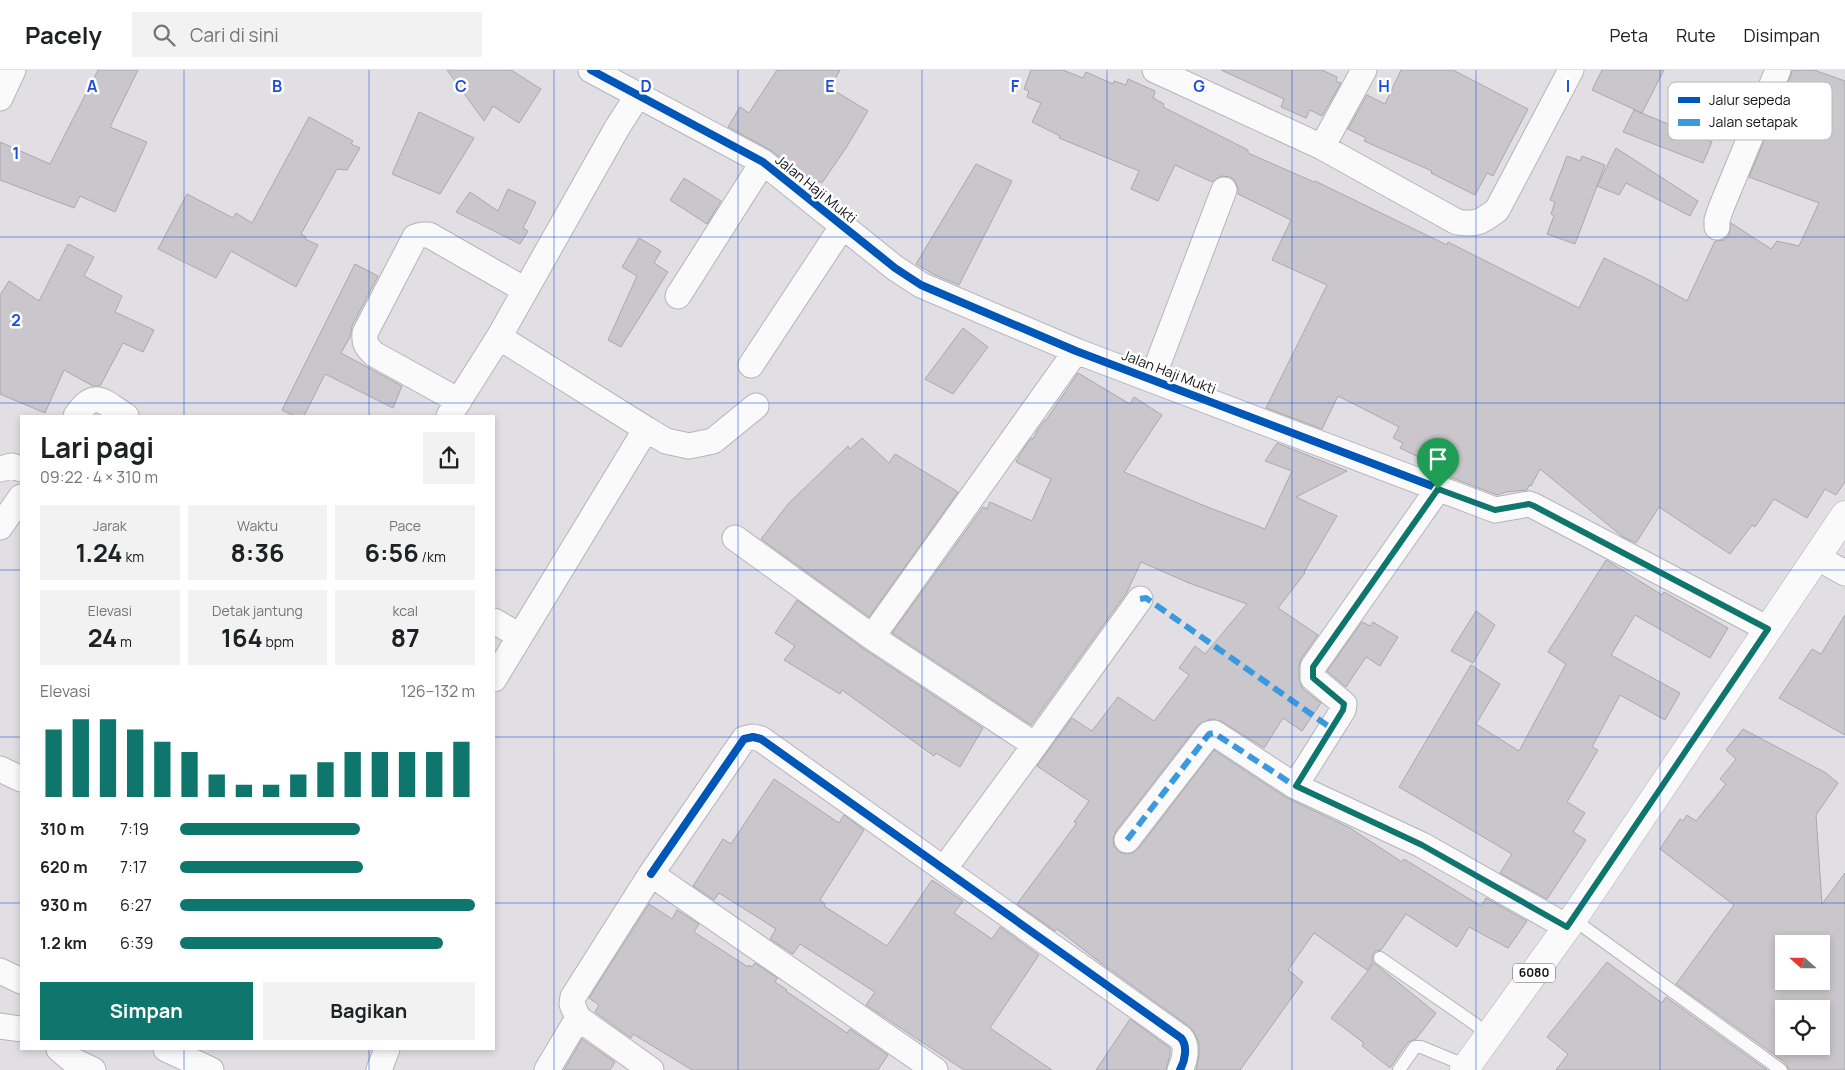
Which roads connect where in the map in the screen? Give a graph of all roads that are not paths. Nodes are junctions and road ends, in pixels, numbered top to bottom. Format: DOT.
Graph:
graph roads {
  1 [pos="13,70"];
  2 [pos="590,70"];
  3 [pos="1155,70"];
  4 [pos="1364,70"];
  5 [pos="1571,70"];
  6 [pos="1778,70"];
  7 [pos="1773,82"];
  8 [pos="638,95"];
  9 [pos="0,98"];
  10 [pos="1749,140"];
  11 [pos="1322,147"];
  12 [pos="763,162"];
  13 [pos="1224,190"];
  14 [pos="842,226"];
  15 [pos="1717,227"];
  16 [pos="525,290"];
  17 [pos="678,296"];
  18 [pos="499,337"];
  19 [pos="1076,351"];
  20 [pos="751,365"];
  21 [pos="1152,379"];
  22 [pos="756,406"];
  23 [pos="454,409"];
  24 [pos="77,415"];
  25 [pos="124,415"];
  26 [pos="646,429"];
  27 [pos="0,469"];
  28 [pos="20,469"];
  29 [pos="1438,489"];
  30 [pos="20,498"];
  31 [pos="1845,515"];
  32 [pos="0,527"];
  33 [pos="736,538"];
  34 [pos="1816,557"];
  35 [pos="1845,573"];
  36 [pos="1140,600"];
  37 [pos="495,622"];
  38 [pos="1768,629"];
  39 [pos="520,636"];
  40 [pos="872,637"];
  41 [pos="495,677"];
  42 [pos="1034,745"];
  43 [pos="0,769"];
  44 [pos="20,779"];
  45 [pos="1296,786"];
  46 [pos="1127,840"];
  47 [pos="944,869"];
  48 [pos="650,874"];
  49 [pos="1570,923"];
  50 [pos="1380,958"];
  51 [pos="0,971"];
  52 [pos="20,981"];
  53 [pos="578,1018"];
  54 [pos="0,1026"];
  55 [pos="20,1029"];
  56 [pos="1488,1036"];
  57 [pos="168,1050"];
  58 [pos="387,1050"];
  59 [pos="1465,1068"];
  60 [pos="211,1070"];
  61 [pos="379,1070"];
  62 [pos="547,1070"];
  63 [pos="651,1070"];
  64 [pos="934,1070"];
  65 [pos="1180,1070"];
  66 [pos="1399,1070"];
  67 [pos="1781,1070"];
  1 -- 9 [label="street"];
  2 -- 8 [label="street, Jalan Haji Mukti"];
  3 -- 11 [label="street"];
  4 -- 11 [label="street"];
  5 -- 11 [label="street"];
  6 -- 7 [label="street"];
  8 -- 12 [label="street, Jalan Haji Mukti"];
  8 -- 16 [label="street"];
  10 -- 15 [label="street"];
  12 -- 14 [label="street, Jalan Haji Mukti"];
  12 -- 17 [label="street"];
  13 -- 21 [label="street"];
  14 -- 19 [label="street, Jalan Haji Mukti"];
  14 -- 20 [label="street"];
  16 -- 18 [label="street"];
  16 -- 23 [label="street"];
  18 -- 23 [label="street"];
  18 -- 26 [label="street"];
  19 -- 21 [label="street, Jalan Haji Mukti"];
  19 -- 40 [label="street"];
  21 -- 29 [label="street, Jalan Haji Mukti"];
  22 -- 26 [label="street"];
  24 -- 25 [label="street"];
  26 -- 39 [label="street"];
  27 -- 28 [label="street"];
  29 -- 38 [label="street, Jalan Haji Mukti"];
  29 -- 45 [label="street"];
  30 -- 32 [label="street"];
  31 -- 34 [label="main road, 6080"];
  33 -- 40 [label="street"];
  34 -- 35 [label="street"];
  34 -- 38 [label="main road, 6080"];
  36 -- 42 [label="street"];
  37 -- 39 [label="street"];
  38 -- 49 [label="main road, 6080"];
  39 -- 41 [label="street"];
  40 -- 42 [label="street"];
  42 -- 47 [label="street"];
  43 -- 44 [label="street"];
  45 -- 46 [label="street"];
  45 -- 49 [label="street"];
  47 -- 48 [label="street"];
  47 -- 65 [label="street"];
  48 -- 53 [label="street"];
  48 -- 64 [label="street"];
  49 -- 56 [label="main road, 6080"];
  49 -- 67 [label="lane"];
  50 -- 56 [label="lane"];
  51 -- 52 [label="street"];
  53 -- 62 [label="street"];
  53 -- 63 [label="street"];
  54 -- 55 [label="street"];
  56 -- 59 [label="main road, 6080"];
  57 -- 60 [label="street"];
  58 -- 61 [label="street"];
  59 -- 66 [label="lane"];
}
